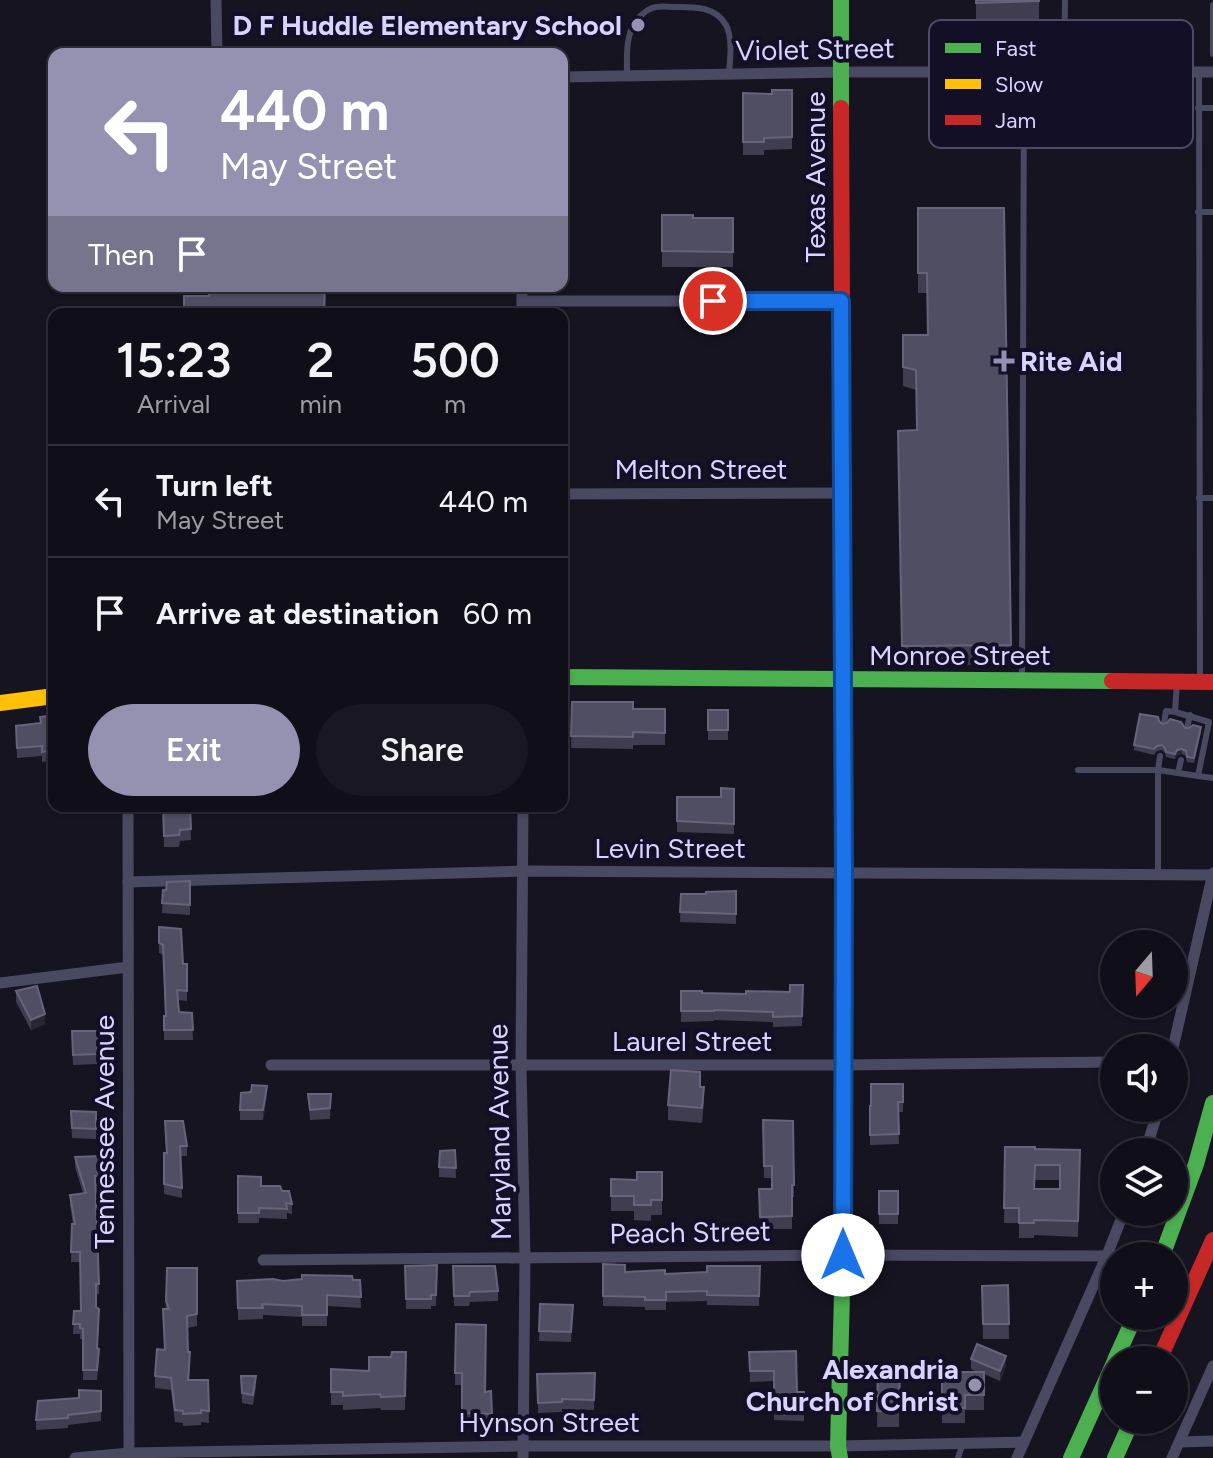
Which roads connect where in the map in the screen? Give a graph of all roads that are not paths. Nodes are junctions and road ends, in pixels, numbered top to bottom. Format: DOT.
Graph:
graph roads {
  1 [pos="216,0"];
  2 [pos="841,0"];
  3 [pos="1065,0"];
  4 [pos="1213,5"];
  5 [pos="1065,20"];
  6 [pos="217,48"];
  7 [pos="1213,54"];
  8 [pos="841,72"];
  9 [pos="929,72"];
  10 [pos="1193,72"];
  11 [pos="1199,72"];
  12 [pos="1213,72"];
  13 [pos="729,74"];
  14 [pos="627,76"];
  15 [pos="568,77"];
  16 [pos="1198,108"];
  17 [pos="1213,108"];
  18 [pos="1024,148"];
  19 [pos="1198,212"];
  20 [pos="1213,212"];
  21 [pos="522,292"];
  22 [pos="522,301"];
  23 [pos="841,301"];
  24 [pos="522,308"];
  25 [pos="841,493"];
  26 [pos="568,494"];
  27 [pos="1199,498"];
  28 [pos="1213,498"];
  29 [pos="568,677"];
  30 [pos="842,680"];
  31 [pos="1022,681"];
  32 [pos="1177,682"];
  33 [pos="1206,682"];
  34 [pos="48,697"];
  35 [pos="0,703"];
  36 [pos="1175,712"];
  37 [pos="1190,715"];
  38 [pos="1211,722"];
  39 [pos="1164,723"];
  40 [pos="1187,728"];
  41 [pos="1160,756"];
  42 [pos="1181,760"];
  43 [pos="1078,770"];
  44 [pos="1158,770"];
  45 [pos="1178,773"];
  46 [pos="1198,776"];
  47 [pos="1213,778"];
  48 [pos="128,812"];
  49 [pos="523,812"];
  50 [pos="524,871"];
  51 [pos="844,873"];
  52 [pos="1213,874"];
  53 [pos="1158,875"];
  54 [pos="128,882"];
  55 [pos="128,967"];
  56 [pos="0,983"];
  57 [pos="1176,1034"];
  58 [pos="1100,1062"];
  59 [pos="271,1065"];
  60 [pos="521,1065"];
  61 [pos="843,1065"];
  62 [pos="1213,1103"];
  63 [pos="1213,1240"];
  64 [pos="1167,1242"];
  65 [pos="1213,1251"];
  66 [pos="843,1255"];
  67 [pos="1100,1256"];
  68 [pos="525,1258"];
  69 [pos="263,1260"];
  70 [pos="1100,1281"];
  71 [pos="1188,1294"];
  72 [pos="1188,1296"];
  73 [pos="1213,1366"];
  74 [pos="1100,1395"];
  75 [pos="1126,1434"];
  76 [pos="1213,1441"];
  77 [pos="1024,1442"];
  78 [pos="1180,1442"];
  79 [pos="963,1443"];
  80 [pos="523,1452"];
  81 [pos="839,1452"];
  82 [pos="129,1456"];
  83 [pos="75,1458"];
  84 [pos="958,1458"];
  85 [pos="1017,1458"];
  86 [pos="1071,1458"];
  87 [pos="1115,1458"];
  88 [pos="1172,1458"];
  1 -- 6 [label="street"];
  2 -- 8 [label="main road, Texas Avenue"];
  3 -- 5 [label="lane"];
  4 -- 7 [label="lane"];
  8 -- 9 [label="street, Violet Street"];
  8 -- 13 [label="street, Violet Street"];
  8 -- 23 [label="main road, Texas Avenue"];
  10 -- 11 [label="street, Violet Street"];
  11 -- 12 [label="street, Violet Street"];
  11 -- 16 [label="lane"];
  13 -- 14 [label="street, Violet Street"];
  13 -- 14 [label="lane"];
  14 -- 15 [label="street, Violet Street"];
  16 -- 17 [label="lane"];
  16 -- 19 [label="lane"];
  18 -- 31 [label="lane"];
  19 -- 20 [label="lane"];
  19 -- 27 [label="lane"];
  21 -- 22 [label="street"];
  22 -- 23 [label="street"];
  22 -- 24 [label="street"];
  23 -- 25 [label="main road, Texas Avenue"];
  25 -- 26 [label="street, Melton Street"];
  25 -- 30 [label="main road, Texas Avenue"];
  27 -- 28 [label="lane"];
  27 -- 33 [label="lane"];
  29 -- 30 [label="main road, Monroe Street"];
  30 -- 31 [label="main road, Monroe Street"];
  30 -- 51 [label="main road, Texas Avenue"];
  31 -- 32 [label="main road, Monroe Street"];
  32 -- 33 [label="main road, Monroe Street"];
  32 -- 36 [label="lane"];
  34 -- 35 [label="main road"];
  36 -- 37 [label="lane"];
  36 -- 39 [label="lane"];
  37 -- 38 [label="lane"];
  37 -- 40 [label="lane"];
  38 -- 46 [label="lane"];
  41 -- 44 [label="lane"];
  42 -- 45 [label="lane"];
  43 -- 44 [label="lane"];
  44 -- 45 [label="lane"];
  44 -- 53 [label="lane"];
  45 -- 46 [label="lane"];
  46 -- 47 [label="lane"];
  48 -- 54 [label="street, Tennessee Avenue"];
  49 -- 50 [label="street, Maryland Avenue"];
  50 -- 51 [label="street, Levin Street"];
  50 -- 54 [label="street, Levin Street"];
  50 -- 60 [label="street, Maryland Avenue"];
  51 -- 53 [label="street, Levin Street"];
  51 -- 61 [label="main road, Texas Avenue"];
  52 -- 53 [label="street, Levin Street"];
  52 -- 57 [label="street"];
  54 -- 55 [label="street, Tennessee Avenue"];
  55 -- 56 [label="street"];
  55 -- 82 [label="street, Tennessee Avenue"];
  58 -- 61 [label="street, Laurel Street"];
  59 -- 60 [label="street, Laurel Street"];
  60 -- 61 [label="street, Laurel Street"];
  60 -- 68 [label="street, Maryland Avenue"];
  61 -- 66 [label="main road, Texas Avenue"];
  62 -- 64 [label="main road"];
  63 -- 71 [label="main road"];
  65 -- 72 [label="main road"];
  66 -- 67 [label="street, Peach Street"];
  66 -- 68 [label="street, Peach Street"];
  66 -- 81 [label="main road, Texas Avenue"];
  68 -- 69 [label="street, Peach Street"];
  68 -- 80 [label="street, Maryland Avenue"];
  70 -- 77 [label="street"];
  73 -- 78 [label="street"];
  74 -- 86 [label="main road"];
  75 -- 87 [label="main road"];
  76 -- 78 [label="street"];
  77 -- 79 [label="street, Hynson Street"];
  77 -- 85 [label="street"];
  78 -- 88 [label="street"];
  79 -- 81 [label="street, Hynson Street"];
  79 -- 84 [label="lane"];
  80 -- 81 [label="street, Hynson Street"];
  80 -- 82 [label="street, Hynson Street"];
  82 -- 83 [label="street, Hynson Street"];
}
